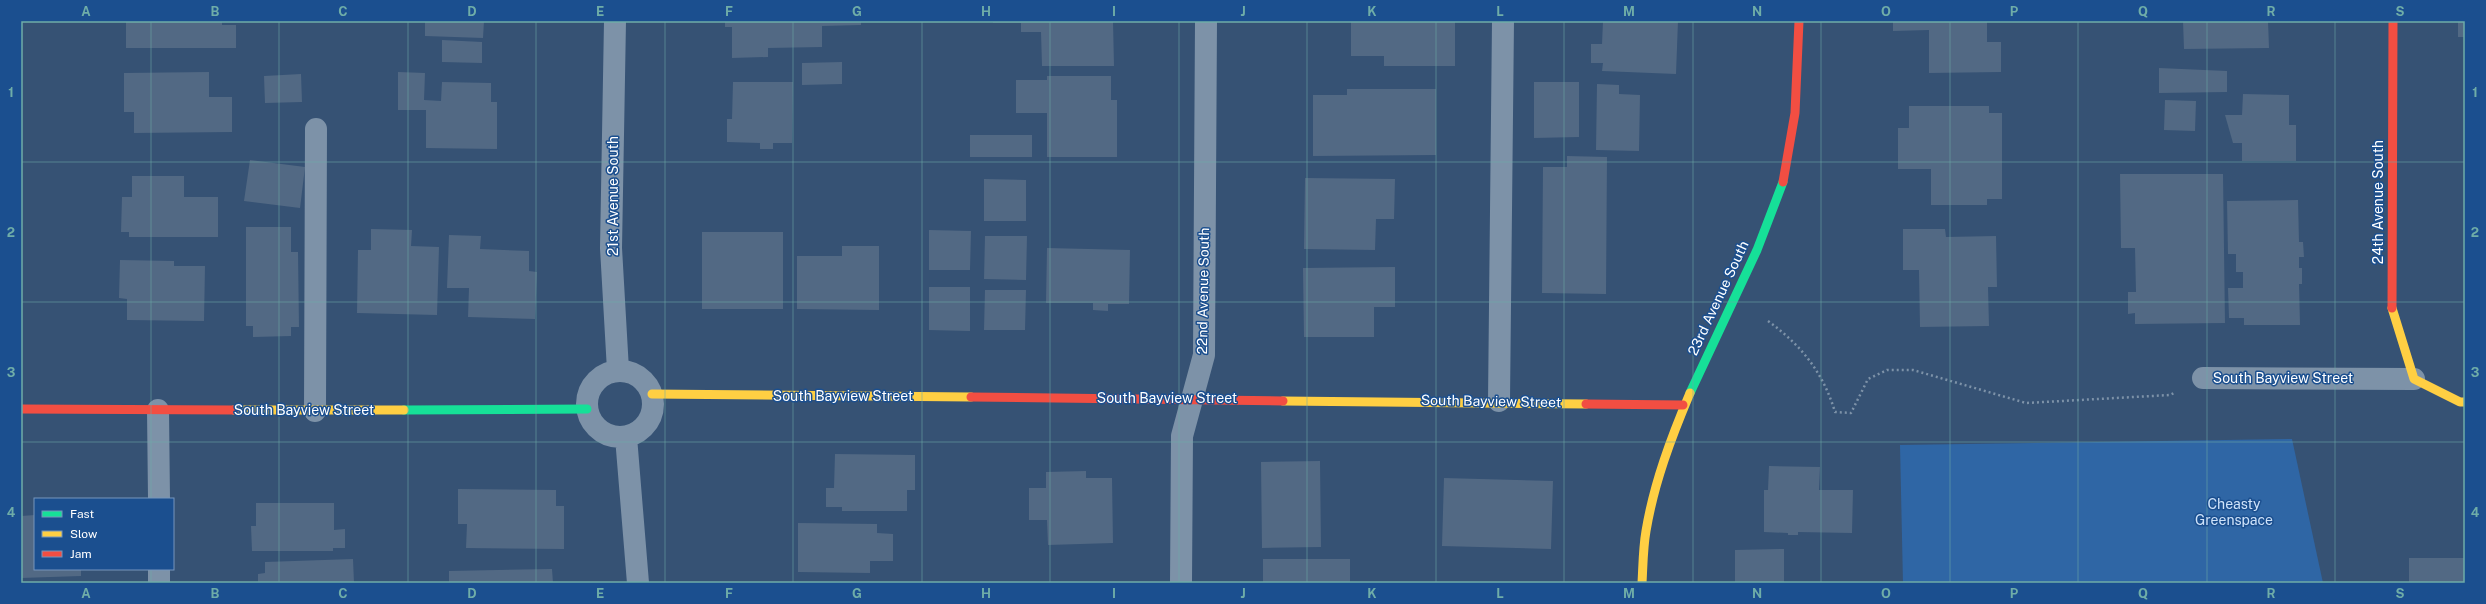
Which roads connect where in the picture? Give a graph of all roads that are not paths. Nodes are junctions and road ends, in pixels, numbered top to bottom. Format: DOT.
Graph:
graph roads {
  1 [pos="615,21"];
  2 [pos="1206,21"];
  3 [pos="1502,21"];
  4 [pos="1799,21"];
  5 [pos="2393,21"];
  6 [pos="316,130"];
  7 [pos="618,370"];
  8 [pos="2203,378"];
  9 [pos="2414,379"];
  10 [pos="652,394"];
  11 [pos="1193,398"];
  12 [pos="1499,401"];
  13 [pos="2465,402"];
  14 [pos="1683,404"];
  15 [pos="21,409"];
  16 [pos="587,409"];
  17 [pos="158,410"];
  18 [pos="315,411"];
  19 [pos="626,437"];
  20 [pos="159,498"];
  21 [pos="159,570"];
  22 [pos="159,583"];
  23 [pos="638,583"];
  24 [pos="1181,583"];
  25 [pos="1642,583"];
  1 -- 7 [label="street, 21st Avenue South"];
  2 -- 11 [label="street, 22nd Avenue South"];
  3 -- 12 [label="street"];
  4 -- 14 [label="street, 23rd Avenue South"];
  5 -- 9 [label="street, 24th Avenue South"];
  6 -- 18 [label="street"];
  7 -- 10 [label="street"];
  7 -- 16 [label="street"];
  8 -- 9 [label="street, South Bayview Street"];
  9 -- 13 [label="street, South Bayview Street"];
  10 -- 11 [label="street, South Bayview Street"];
  10 -- 19 [label="street"];
  11 -- 12 [label="street, South Bayview Street"];
  11 -- 24 [label="street, 22nd Avenue South"];
  12 -- 14 [label="street, South Bayview Street"];
  14 -- 25 [label="street, 23rd Avenue South"];
  15 -- 17 [label="street, South Bayview Street"];
  16 -- 18 [label="street, South Bayview Street"];
  16 -- 19 [label="street"];
  17 -- 18 [label="street, South Bayview Street"];
  17 -- 20 [label="street"];
  19 -- 23 [label="street"];
  21 -- 22 [label="street"];
}
